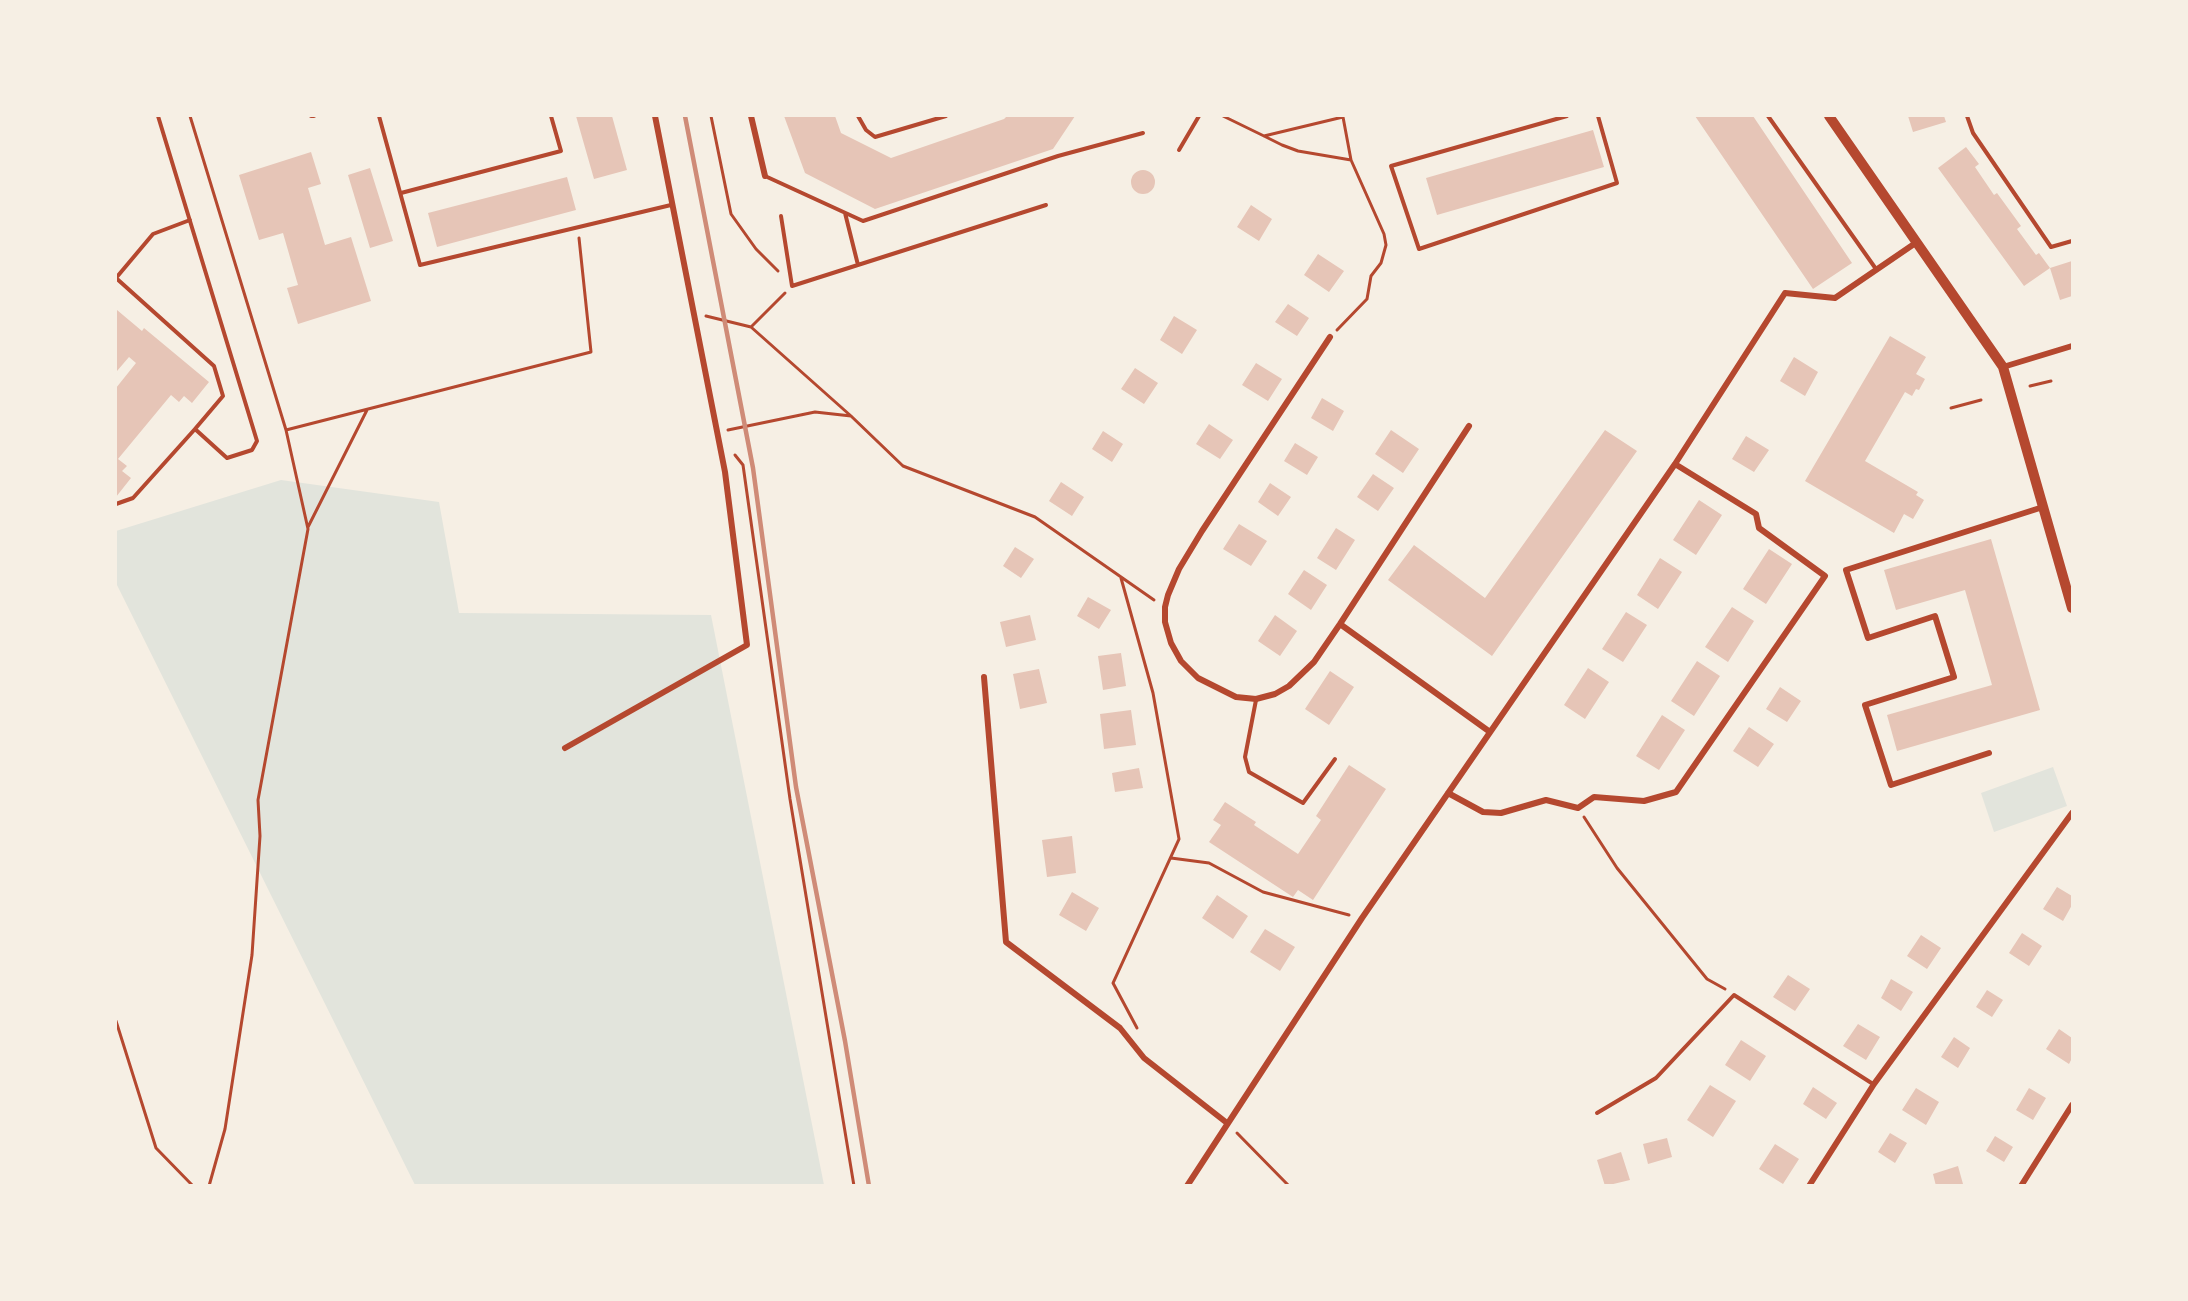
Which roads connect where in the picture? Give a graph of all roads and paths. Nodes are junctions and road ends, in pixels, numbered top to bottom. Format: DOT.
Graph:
graph roads {
  1 [pos="158,116"];
  2 [pos="190,116"];
  3 [pos="379,116"];
  4 [pos="551,116"];
  5 [pos="656,116"];
  6 [pos="711,116"];
  7 [pos="751,116"];
  8 [pos="858,116"];
  9 [pos="946,116"];
  10 [pos="1199,116"];
  11 [pos="1223,116"];
  12 [pos="1345,116"];
  13 [pos="1567,116"];
  14 [pos="1598,116"];
  15 [pos="1768,116"];
  16 [pos="1829,116"];
  17 [pos="1967,116"];
  18 [pos="1143,133"];
  19 [pos="1264,136"];
  20 [pos="1179,150"];
  21 [pos="1351,160"];
  22 [pos="765,176"];
  23 [pos="401,193"];
  24 [pos="671,205"];
  25 [pos="1046,205"];
  26 [pos="845,213"];
  27 [pos="781,216"];
  28 [pos="190,220"];
  29 [pos="578,228"];
  30 [pos="2073,241"];
  31 [pos="1917,243"];
  32 [pos="858,265"];
  33 [pos="1876,269"];
  34 [pos="116,278"];
  35 [pos="792,286"];
  36 [pos="693,312"];
  37 [pos="751,327"];
  38 [pos="1330,337"];
  39 [pos="2073,346"];
  40 [pos="2003,367"];
  41 [pos="2050,381"];
  42 [pos="2030,386"];
  43 [pos="1981,400"];
  44 [pos="1951,408"];
  45 [pos="367,409"];
  46 [pos="851,416"];
  47 [pos="1468,426"];
  48 [pos="195,429"];
  49 [pos="286,430"];
  50 [pos="717,432"];
  51 [pos="1675,464"];
  52 [pos="116,504"];
  53 [pos="2043,507"];
  54 [pos="308,529"];
  55 [pos="1120,576"];
  56 [pos="2070,590"];
  57 [pos="1165,607"];
  58 [pos="2073,608"];
  59 [pos="1340,624"];
  60 [pos="984,677"];
  61 [pos="1256,699"];
  62 [pos="1490,732"];
  63 [pos="565,748"];
  64 [pos="1989,753"];
  65 [pos="1335,759"];
  66 [pos="1448,793"];
  67 [pos="1578,808"];
  68 [pos="2073,813"];
  69 [pos="1170,858"];
  70 [pos="1362,918"];
  71 [pos="1734,995"];
  72 [pos="116,1021"];
  73 [pos="1139,1032"];
  74 [pos="1874,1084"];
  75 [pos="2073,1105"];
  76 [pos="1597,1113"];
  77 [pos="1227,1123"];
  78 [pos="193,1185"];
  79 [pos="209,1185"];
  80 [pos="854,1185"];
  81 [pos="1187,1185"];
  82 [pos="1288,1185"];
  83 [pos="1809,1185"];
  84 [pos="2020,1185"];
  1 -- 28 [label="lane"];
  2 -- 49 [label="path"];
  3 -- 23 [label="lane"];
  4 -- 23 [label="lane"];
  5 -- 24 [label="street"];
  6 -- 35 [label="path"];
  7 -- 22 [label="street"];
  8 -- 9 [label="lane"];
  10 -- 20 [label="lane"];
  11 -- 19 [label="path"];
  12 -- 19 [label="path"];
  12 -- 21 [label="path"];
  13 -- 14 [label="lane"];
  15 -- 33 [label="lane"];
  16 -- 31 [label="street"];
  17 -- 30 [label="lane"];
  18 -- 26 [label="lane"];
  19 -- 21 [label="path"];
  21 -- 38 [label="path"];
  22 -- 26 [label="lane"];
  23 -- 29 [label="lane"];
  24 -- 29 [label="lane"];
  24 -- 36 [label="street"];
  25 -- 32 [label="lane"];
  26 -- 32 [label="lane"];
  27 -- 35 [label="lane"];
  28 -- 34 [label="lane"];
  28 -- 48 [label="lane"];
  29 -- 45 [label="path"];
  31 -- 33 [label="street"];
  31 -- 40 [label="street"];
  32 -- 35 [label="lane"];
  33 -- 51 [label="street"];
  34 -- 48 [label="lane"];
  35 -- 37 [label="path"];
  36 -- 37 [label="path"];
  36 -- 50 [label="street"];
  37 -- 46 [label="path"];
  38 -- 57 [label="street"];
  39 -- 40 [label="street"];
  40 -- 53 [label="street"];
  41 -- 42 [label="path"];
  43 -- 44 [label="path"];
  45 -- 49 [label="path"];
  45 -- 54 [label="path"];
  46 -- 50 [label="path"];
  46 -- 55 [label="path"];
  47 -- 59 [label="street"];
  48 -- 52 [label="lane"];
  49 -- 54 [label="path"];
  50 -- 63 [label="street"];
  50 -- 80 [label="path"];
  51 -- 62 [label="street"];
  51 -- 67 [label="street"];
  53 -- 56 [label="street"];
  53 -- 64 [label="street"];
  54 -- 79 [label="path"];
  55 -- 57 [label="path"];
  55 -- 69 [label="path"];
  56 -- 58 [label="street"];
  57 -- 61 [label="street"];
  59 -- 61 [label="street"];
  59 -- 62 [label="street"];
  60 -- 77 [label="street"];
  61 -- 65 [label="lane"];
  62 -- 66 [label="street"];
  66 -- 67 [label="street"];
  66 -- 70 [label="street"];
  67 -- 71 [label="path"];
  68 -- 74 [label="street"];
  69 -- 70 [label="path"];
  69 -- 73 [label="path"];
  70 -- 77 [label="street"];
  71 -- 74 [label="lane"];
  71 -- 76 [label="lane"];
  72 -- 78 [label="path"];
  74 -- 83 [label="street"];
  75 -- 84 [label="street"];
  77 -- 81 [label="street"];
  77 -- 82 [label="path"];
}
